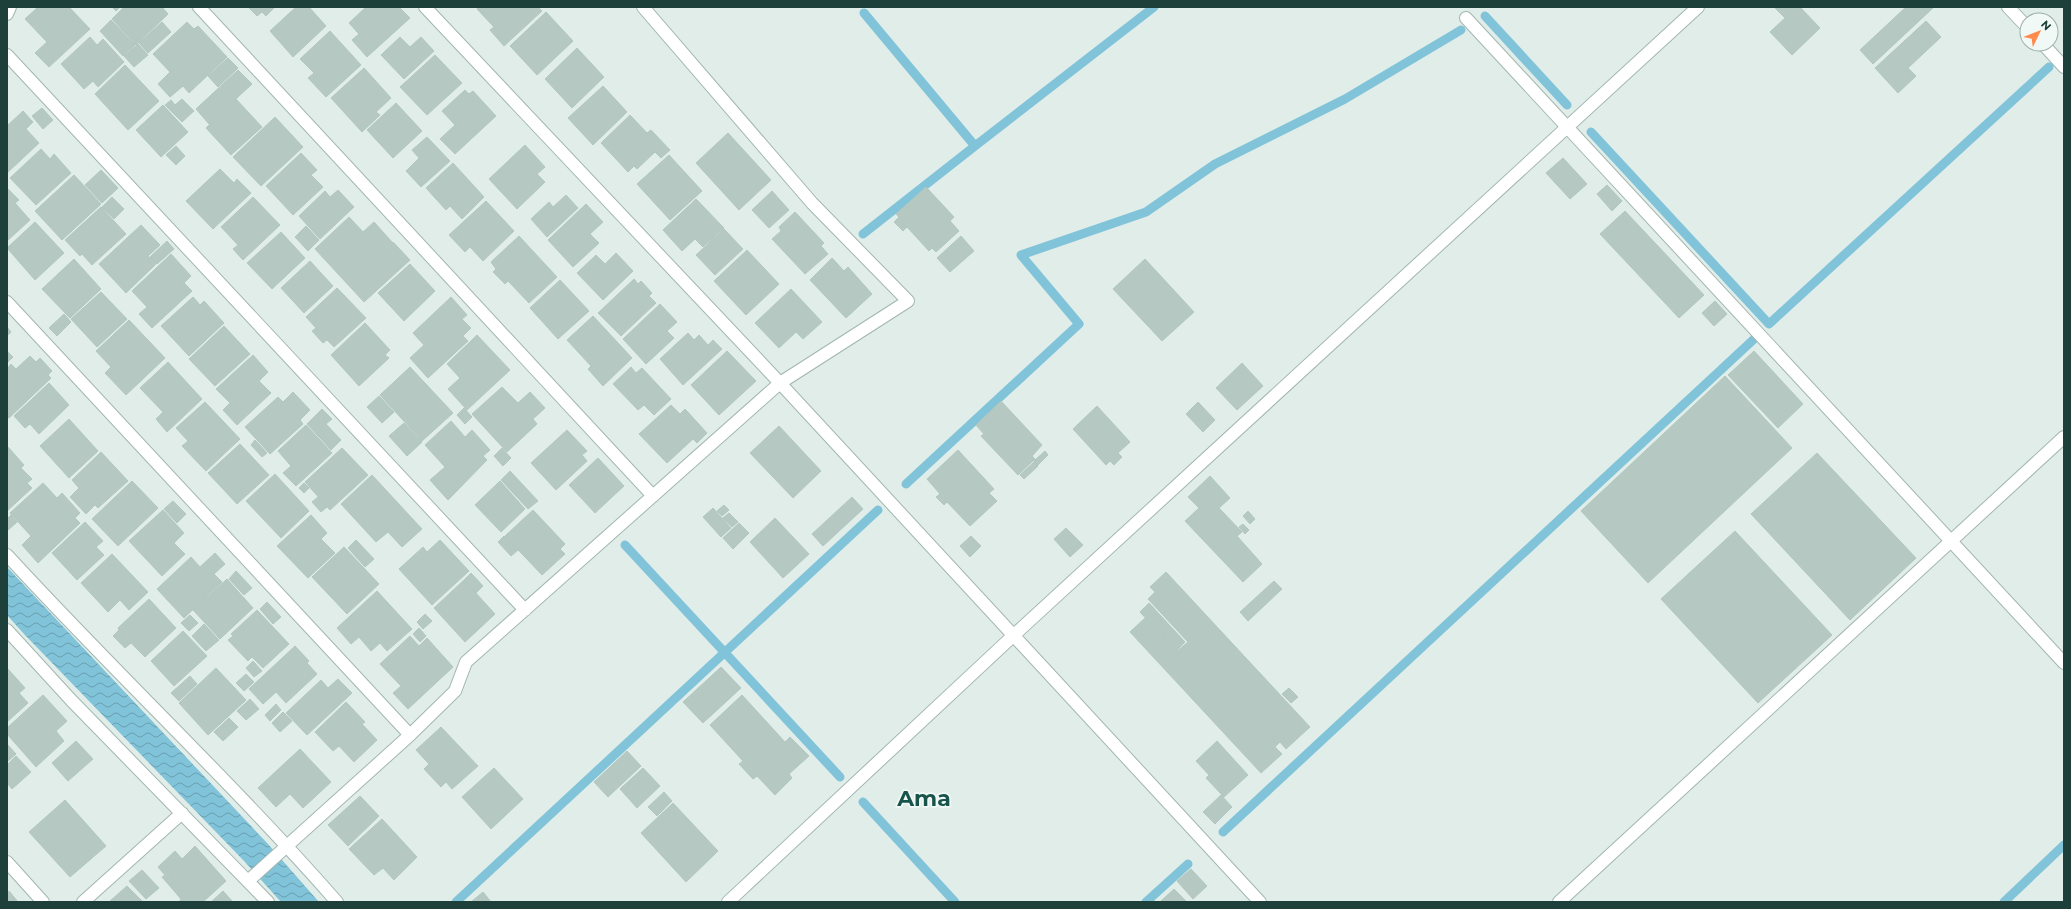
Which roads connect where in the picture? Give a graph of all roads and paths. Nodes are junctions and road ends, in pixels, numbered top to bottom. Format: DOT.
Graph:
graph roads {
  1 [pos="10,7"];
  2 [pos="199,7"];
  3 [pos="425,7"];
  4 [pos="643,7"];
  5 [pos="1698,7"];
  6 [pos="2008,7"];
  7 [pos="7,14"];
  8 [pos="1466,18"];
  9 [pos="2019,19"];
  10 [pos="2050,52"];
  11 [pos="7,55"];
  12 [pos="2064,67"];
  13 [pos="1568,127"];
  14 [pos="7,302"];
  15 [pos="780,383"];
  16 [pos="2064,437"];
  17 [pos="653,496"];
  18 [pos="1951,540"];
  19 [pos="7,555"];
  20 [pos="525,610"];
  21 [pos="7,630"];
  22 [pos="1014,635"];
  23 [pos="2064,663"];
  24 [pos="410,735"];
  25 [pos="182,813"];
  26 [pos="283,848"];
  27 [pos="7,862"];
  28 [pos="251,878"];
  29 [pos="43,902"];
  30 [pos="83,902"];
  31 [pos="268,902"];
  32 [pos="337,902"];
  33 [pos="728,902"];
  34 [pos="1260,902"];
  35 [pos="1559,902"];
  1 -- 7 [label="street"];
  2 -- 17 [label="street"];
  3 -- 15 [label="street"];
  4 -- 15 [label="street"];
  5 -- 13 [label="street"];
  6 -- 9 [label="street"];
  8 -- 13 [label="street"];
  10 -- 12 [label="street"];
  11 -- 20 [label="street"];
  13 -- 18 [label="street"];
  13 -- 22 [label="street"];
  14 -- 24 [label="street"];
  15 -- 17 [label="street"];
  15 -- 22 [label="street"];
  16 -- 18 [label="street"];
  17 -- 20 [label="street"];
  18 -- 23 [label="street"];
  18 -- 35 [label="street"];
  19 -- 26 [label="street"];
  20 -- 24 [label="street"];
  21 -- 25 [label="street"];
  22 -- 33 [label="street"];
  22 -- 34 [label="street"];
  24 -- 26 [label="street"];
  25 -- 28 [label="street"];
  25 -- 30 [label="street"];
  26 -- 28 [label="street"];
  26 -- 32 [label="street"];
  27 -- 29 [label="street"];
  28 -- 31 [label="street"];
}
